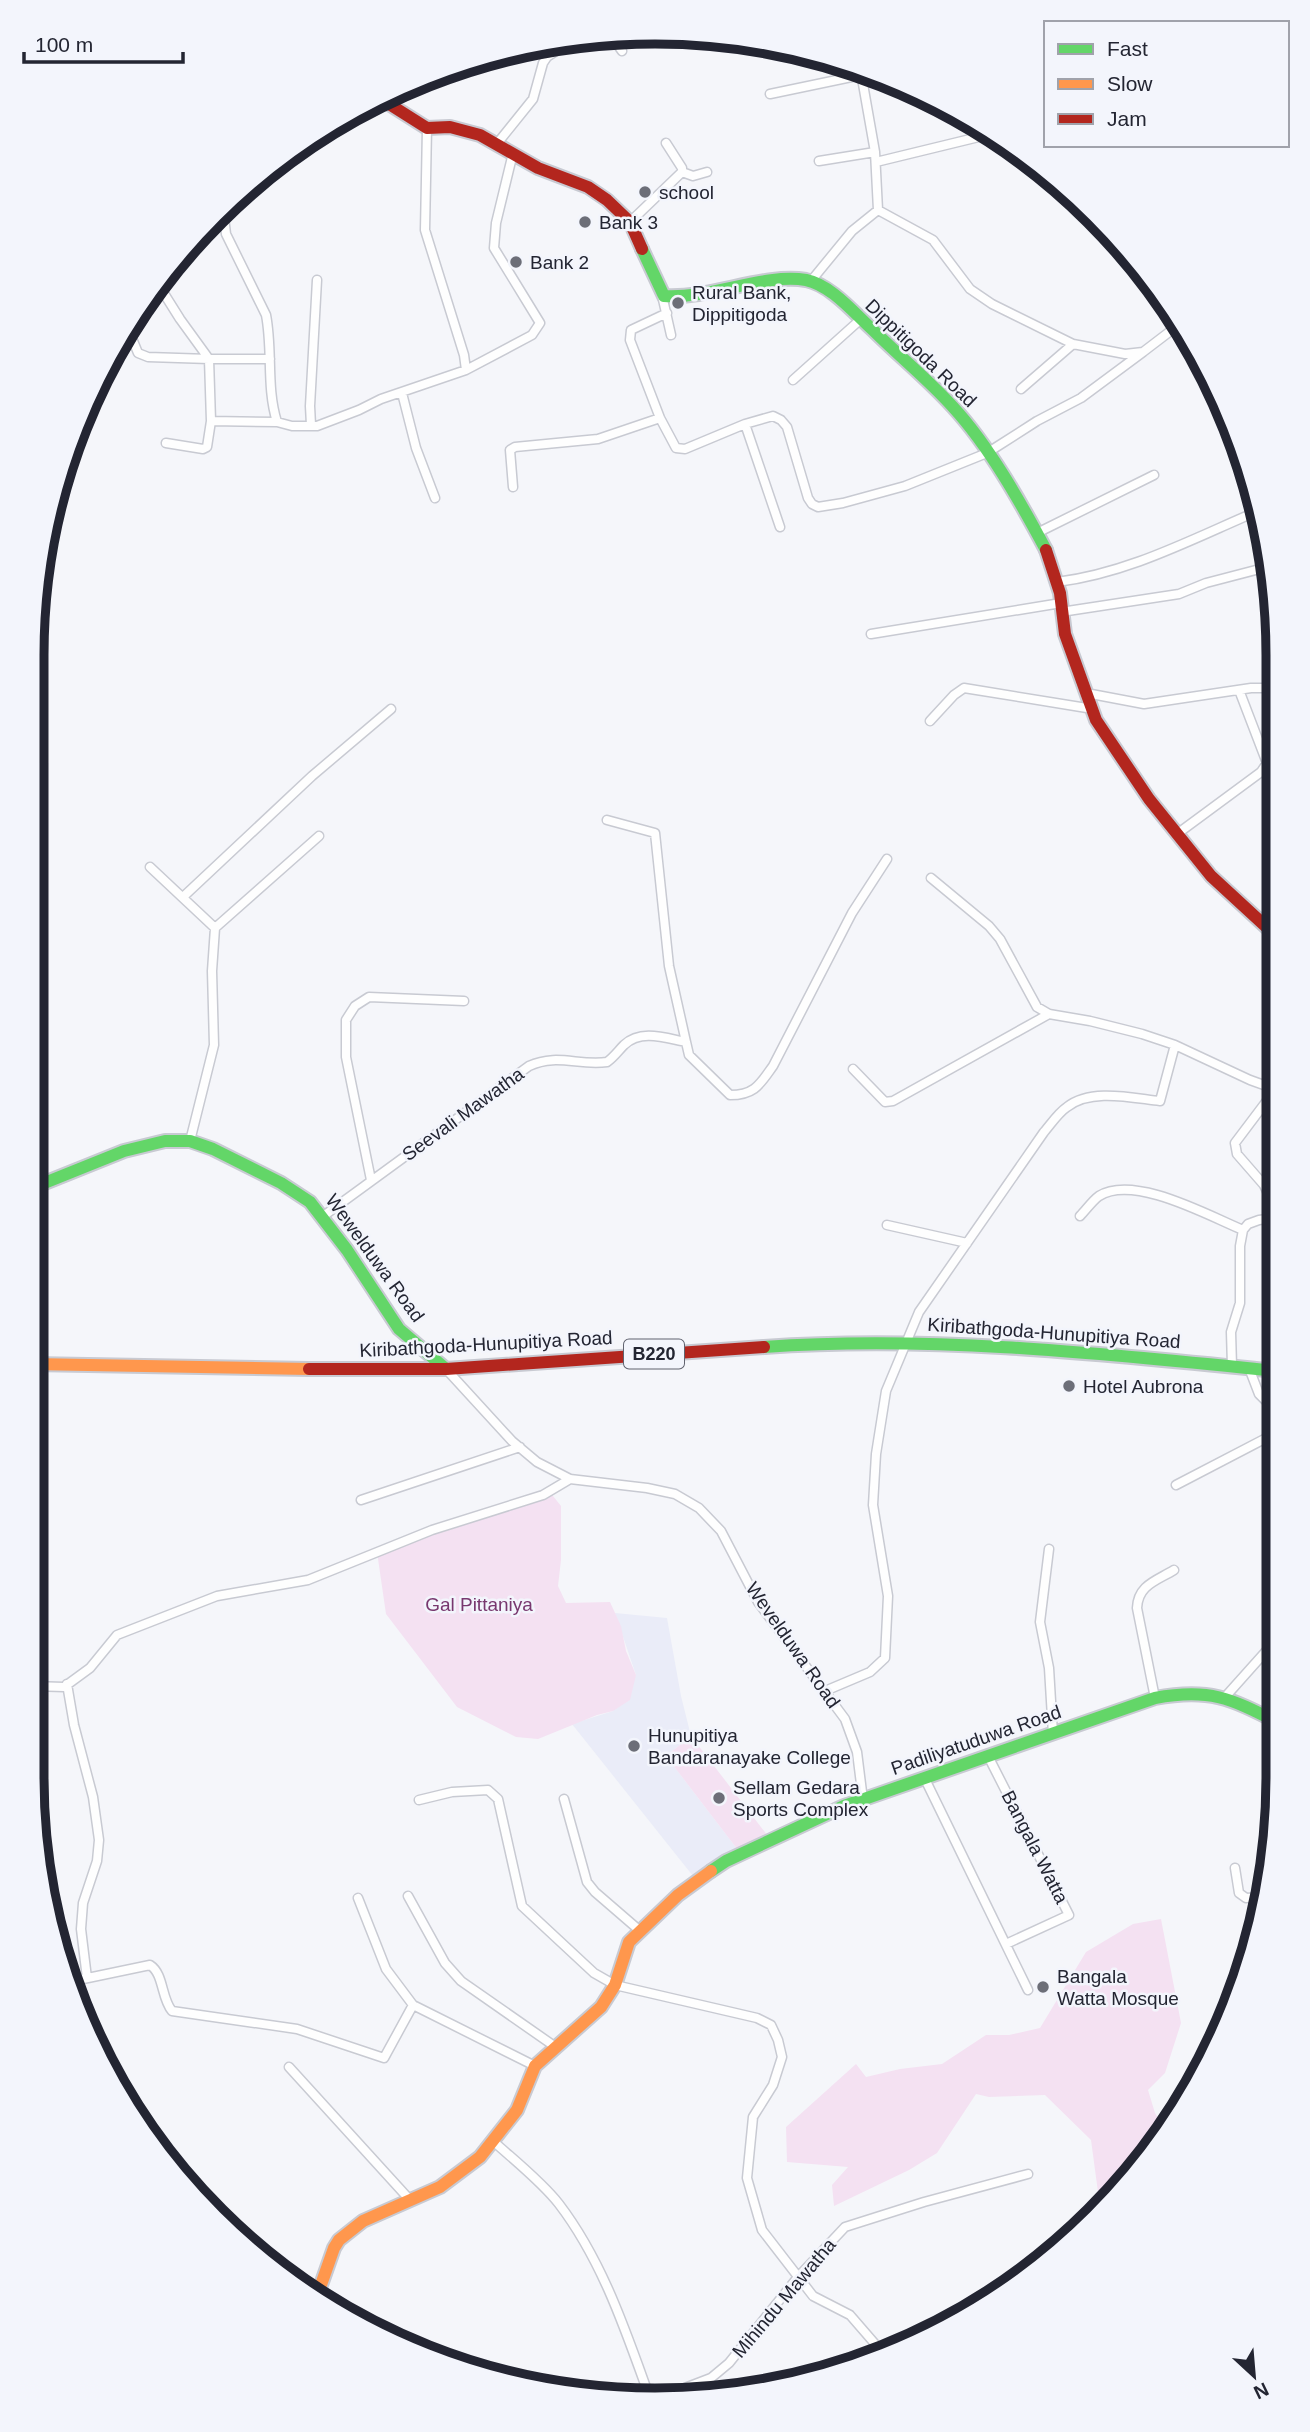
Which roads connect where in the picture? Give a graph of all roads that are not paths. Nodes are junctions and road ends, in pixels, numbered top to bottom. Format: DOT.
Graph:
graph roads {
  1 [pos="618,45"];
  2 [pos="622,51"];
  3 [pos="554,52"];
  4 [pos="846,75"];
  5 [pos="863,80"];
  6 [pos="770,94"];
  7 [pos="389,105"];
  8 [pos="426,128"];
  9 [pos="978,137"];
  10 [pos="666,143"];
  11 [pos="496,145"];
  12 [pos="513,153"];
  13 [pos="875,157"];
  14 [pos="819,161"];
  15 [pos="682,172"];
  16 [pos="707,172"];
  17 [pos="878,210"];
  18 [pos="225,222"];
  19 [pos="630,222"];
  20 [pos="317,280"];
  21 [pos="811,281"];
  22 [pos="163,292"];
  23 [pos="662,295"];
  24 [pos="667,313"];
  25 [pos="861,319"];
  26 [pos="1172,330"];
  27 [pos="671,335"];
  28 [pos="132,339"];
  29 [pos="1073,344"];
  30 [pos="1143,352"];
  31 [pos="209,359"];
  32 [pos="270,359"];
  33 [pos="466,370"];
  34 [pos="793,380"];
  35 [pos="1021,389"];
  36 [pos="402,393"];
  37 [pos="660,418"];
  38 [pos="211,421"];
  39 [pos="277,422"];
  40 [pos="745,424"];
  41 [pos="311,425"];
  42 [pos="166,443"];
  43 [pos="987,453"];
  44 [pos="1154,475"];
  45 [pos="513,487"];
  46 [pos="436,498"];
  47 [pos="1250,515"];
  48 [pos="780,527"];
  49 [pos="1037,533"];
  50 [pos="1260,569"];
  51 [pos="1057,582"];
  52 [pos="1061,608"];
  53 [pos="871,634"];
  54 [pos="1266,688"];
  55 [pos="1239,690"];
  56 [pos="1086,693"];
  57 [pos="391,709"];
  58 [pos="1093,709"];
  59 [pos="930,721"];
  60 [pos="1263,749"];
  61 [pos="1266,749"];
  62 [pos="1266,759"];
  63 [pos="1266,764"];
  64 [pos="607,820"];
  65 [pos="1177,834"];
  66 [pos="319,836"];
  67 [pos="887,859"];
  68 [pos="150,867"];
  69 [pos="931,878"];
  70 [pos="183,897"];
  71 [pos="1266,927"];
  72 [pos="215,928"];
  73 [pos="464,1001"];
  74 [pos="1049,1014"];
  75 [pos="685,1042"];
  76 [pos="1175,1045"];
  77 [pos="853,1069"];
  78 [pos="1266,1086"];
  79 [pos="1266,1101"];
  80 [pos="190,1141"];
  81 [pos="371,1180"];
  82 [pos="44,1183"];
  83 [pos="1266,1189"];
  84 [pos="1080,1216"];
  85 [pos="322,1217"];
  86 [pos="1266,1219"];
  87 [pos="887,1225"];
  88 [pos="1242,1230"];
  89 [pos="967,1243"];
  90 [pos="907,1342"];
  91 [pos="44,1364"];
  92 [pos="1232,1366"];
  93 [pos="446,1368"];
  94 [pos="1250,1368"];
  95 [pos="1266,1370"];
  96 [pos="1266,1401"];
  97 [pos="1266,1438"];
  98 [pos="520,1447"];
  99 [pos="570,1479"];
  100 [pos="1176,1485"];
  101 [pos="361,1500"];
  102 [pos="1049,1549"];
  103 [pos="1174,1570"];
  104 [pos="1266,1651"];
  105 [pos="67,1684"];
  106 [pos="44,1686"];
  107 [pos="825,1691"];
  108 [pos="1226,1696"];
  109 [pos="1155,1698"];
  110 [pos="1266,1716"];
  111 [pos="1054,1734"];
  112 [pos="988,1756"];
  113 [pos="924,1777"];
  114 [pos="564,1798"];
  115 [pos="419,1800"];
  116 [pos="863,1800"];
  117 [pos="1235,1868"];
  118 [pos="408,1896"];
  119 [pos="358,1898"];
  120 [pos="1255,1898"];
  121 [pos="639,1930"];
  122 [pos="1006,1944"];
  123 [pos="78,1977"];
  124 [pos="87,1978"];
  125 [pos="615,1985"];
  126 [pos="1028,1990"];
  127 [pos="413,2005"];
  128 [pos="557,2048"];
  129 [pos="536,2066"];
  130 [pos="289,2067"];
  131 [pos="493,2141"];
  132 [pos="1028,2174"];
  133 [pos="410,2200"];
  134 [pos="798,2277"];
  135 [pos="320,2288"];
  136 [pos="877,2347"];
  137 [pos="687,2387"];
  138 [pos="646,2388"];
  1 -- 2 [label="street"];
  3 -- 11 [label="street"];
  4 -- 6 [label="street"];
  5 -- 13 [label="street"];
  7 -- 8 [label="street"];
  8 -- 11 [label="street"];
  8 -- 33 [label="street"];
  9 -- 13 [label="street"];
  10 -- 15 [label="street"];
  11 -- 12 [label="street"];
  12 -- 19 [label="street"];
  12 -- 33 [label="street"];
  13 -- 14 [label="street"];
  13 -- 17 [label="street"];
  15 -- 16 [label="street"];
  15 -- 19 [label="street"];
  17 -- 21 [label="street"];
  17 -- 29 [label="street"];
  18 -- 32 [label="street"];
  19 -- 23 [label="street"];
  20 -- 41 [label="street"];
  21 -- 23 [label="street"];
  21 -- 25 [label="street, Dippitigoda Road"];
  22 -- 31 [label="street"];
  23 -- 24 [label="street"];
  24 -- 27 [label="street"];
  24 -- 37 [label="street"];
  25 -- 34 [label="street"];
  25 -- 43 [label="street, Dippitigoda Road"];
  26 -- 30 [label="street"];
  28 -- 31 [label="street"];
  29 -- 30 [label="street"];
  29 -- 35 [label="street"];
  30 -- 43 [label="street"];
  31 -- 32 [label="street"];
  31 -- 38 [label="street"];
  32 -- 39 [label="street"];
  33 -- 36 [label="street"];
  36 -- 41 [label="street"];
  36 -- 46 [label="street"];
  37 -- 40 [label="street"];
  37 -- 45 [label="street"];
  38 -- 39 [label="street"];
  38 -- 42 [label="street"];
  39 -- 41 [label="street"];
  40 -- 43 [label="street"];
  40 -- 48 [label="street"];
  43 -- 49 [label="street, Dippitigoda Road"];
  44 -- 49 [label="street"];
  47 -- 51 [label="street"];
  49 -- 51 [label="street, Dippitigoda Road"];
  50 -- 52 [label="street"];
  51 -- 52 [label="street, Dippitigoda Road"];
  52 -- 53 [label="street"];
  52 -- 56 [label="street, Dippitigoda Road"];
  54 -- 55 [label="street"];
  55 -- 56 [label="street"];
  55 -- 60 [label="street"];
  56 -- 58 [label="street, Dippitigoda Road"];
  57 -- 70 [label="street"];
  58 -- 59 [label="street"];
  58 -- 65 [label="street, Dippitigoda Road"];
  60 -- 61 [label="street"];
  60 -- 62 [label="street"];
  63 -- 65 [label="street"];
  64 -- 75 [label="street"];
  65 -- 71 [label="street, Dippitigoda Road"];
  66 -- 72 [label="street"];
  67 -- 75 [label="street"];
  68 -- 70 [label="street"];
  69 -- 74 [label="street"];
  70 -- 72 [label="street"];
  72 -- 80 [label="street"];
  73 -- 81 [label="street"];
  74 -- 76 [label="street"];
  74 -- 77 [label="street"];
  75 -- 81 [label="street, Seevali Mawatha"];
  76 -- 78 [label="street"];
  76 -- 89 [label="street"];
  79 -- 83 [label="street"];
  80 -- 82 [label="street, Wewelduwa Road"];
  80 -- 85 [label="street, Wewelduwa Road"];
  81 -- 85 [label="street, Seevali Mawatha"];
  84 -- 88 [label="street"];
  85 -- 93 [label="street, Wewelduwa Road"];
  86 -- 88 [label="street"];
  87 -- 89 [label="street"];
  88 -- 92 [label="street"];
  89 -- 90 [label="street"];
  90 -- 92 [label="street, Kiribathgoda-Hunupitiya Road / B220"];
  90 -- 93 [label="street, Kiribathgoda-Hunupitiya Road / B220"];
  90 -- 107 [label="street"];
  91 -- 93 [label="street, Kiribathgoda-Hunupitiya Road / B220"];
  92 -- 94 [label="street, Kiribathgoda-Hunupitiya Road / B220"];
  93 -- 98 [label="street, Wevelduwa Road"];
  94 -- 95 [label="street, Kiribathgoda-Hunupitiya Road / B220"];
  94 -- 96 [label="street"];
  97 -- 100 [label="street"];
  98 -- 99 [label="street, Wevelduwa Road"];
  98 -- 101 [label="street"];
  99 -- 105 [label="street"];
  99 -- 107 [label="street, Wevelduwa Road"];
  102 -- 111 [label="street"];
  103 -- 109 [label="street"];
  104 -- 108 [label="street"];
  105 -- 106 [label="street"];
  105 -- 124 [label="street"];
  107 -- 116 [label="street, Wevelduwa Road"];
  108 -- 109 [label="street, Padiliyatuduwa Road"];
  108 -- 110 [label="street, Padiliyatuduwa Road"];
  109 -- 111 [label="street, Padiliyatuduwa Road"];
  111 -- 112 [label="street, Padiliyatuduwa Road"];
  112 -- 113 [label="street, Padiliyatuduwa Road"];
  112 -- 122 [label="street, Bangala Watta"];
  113 -- 116 [label="street, Padiliyatuduwa Road"];
  113 -- 122 [label="street"];
  114 -- 121 [label="street"];
  115 -- 125 [label="street"];
  116 -- 121 [label="street, Padiliyatuduwa Road"];
  117 -- 120 [label="street"];
  118 -- 128 [label="street"];
  119 -- 127 [label="street"];
  121 -- 125 [label="street, Padiliyatuduwa Road"];
  122 -- 126 [label="street"];
  123 -- 124 [label="street"];
  124 -- 127 [label="street"];
  125 -- 128 [label="street, Padiliyatuduwa Road"];
  125 -- 134 [label="street"];
  127 -- 129 [label="street"];
  128 -- 129 [label="street, Padiliyatuduwa Road"];
  129 -- 131 [label="street, Padiliyatuduwa Road"];
  130 -- 133 [label="street"];
  131 -- 133 [label="street, Padiliyatuduwa Road"];
  131 -- 138 [label="street"];
  132 -- 134 [label="street, Mihindu Mawatha"];
  133 -- 135 [label="street, Padiliyatuduwa Road"];
  134 -- 136 [label="street"];
  134 -- 137 [label="street, Mihindu Mawatha"];
}
